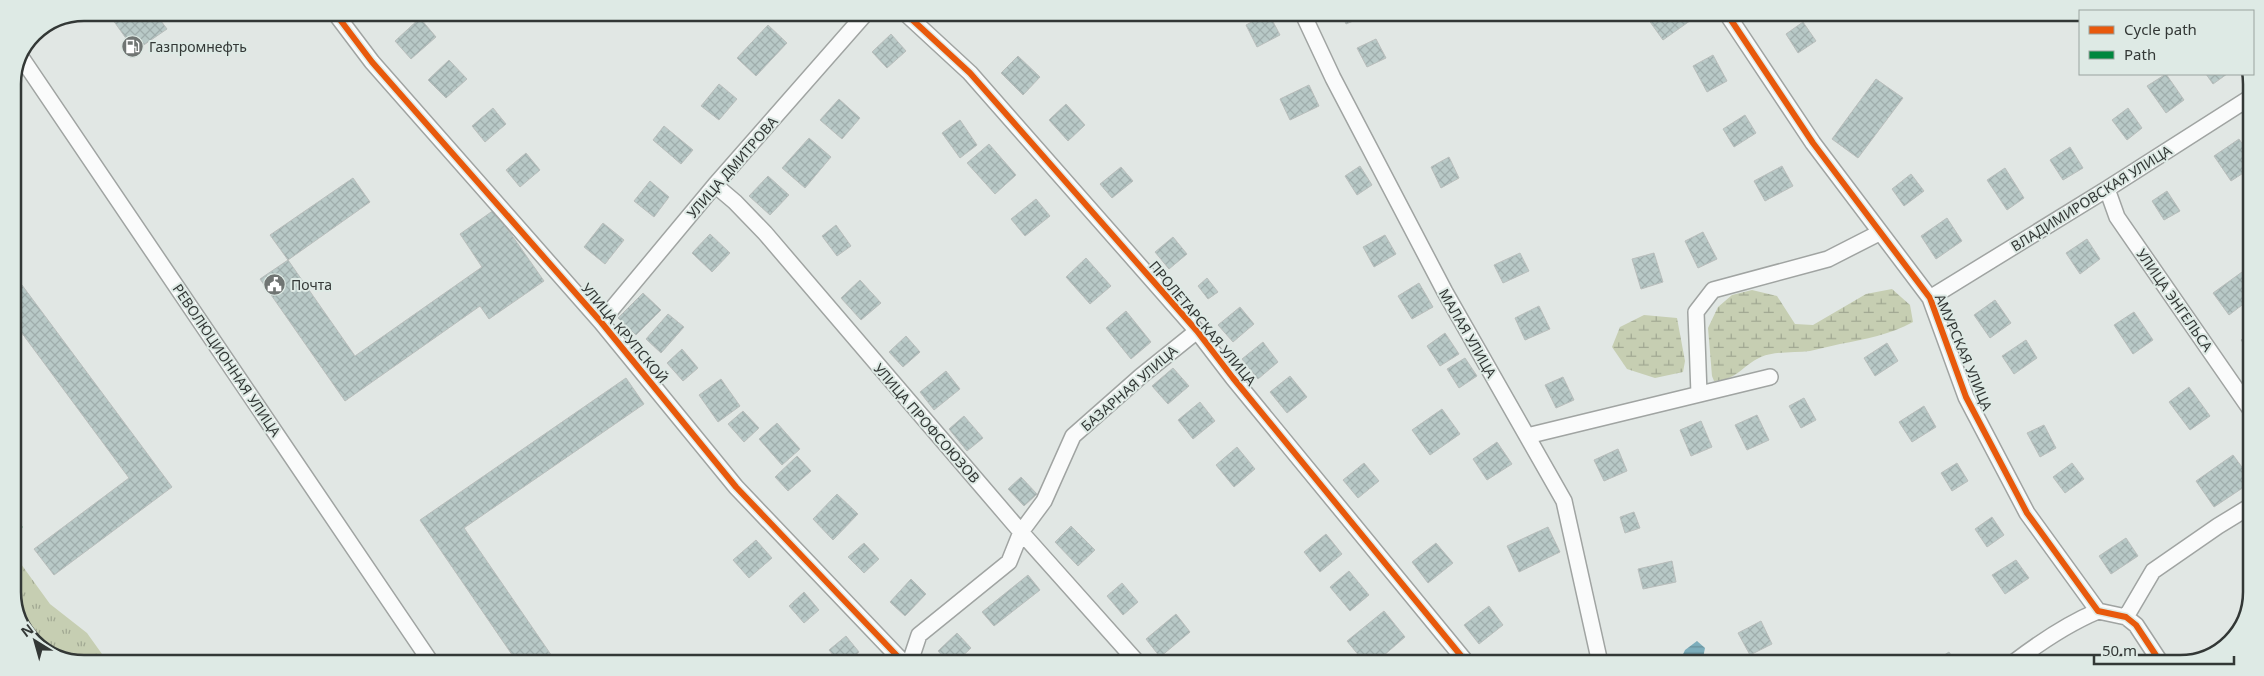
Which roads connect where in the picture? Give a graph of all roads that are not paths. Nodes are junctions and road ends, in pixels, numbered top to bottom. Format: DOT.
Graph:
graph roads {
  1 [pos="341,21"];
  2 [pos="859,21"];
  3 [pos="913,21"];
  4 [pos="1306,21"];
  5 [pos="1731,21"];
  6 [pos="25,63"];
  7 [pos="2243,101"];
  8 [pos="716,185"];
  9 [pos="2107,189"];
  10 [pos="1879,233"];
  11 [pos="1930,298"];
  12 [pos="600,322"];
  13 [pos="1197,330"];
  14 [pos="1770,377"];
  15 [pos="1699,394"];
  16 [pos="2243,399"];
  17 [pos="1527,436"];
  18 [pos="2243,511"];
  19 [pos="1021,532"];
  20 [pos="2098,611"];
  21 [pos="2126,617"];
  22 [pos="426,655"];
  23 [pos="897,655"];
  24 [pos="912,655"];
  25 [pos="1131,655"];
  26 [pos="1460,655"];
  27 [pos="1598,655"];
  28 [pos="2023,655"];
  29 [pos="2155,655"];
  1 -- 12 [label="street, УЛИЦА КРУПСКОЙ"];
  2 -- 8 [label="street, УЛИЦА ДМИТРОВА"];
  3 -- 13 [label="street, ПРОЛЕТАРСКАЯ УЛИЦА"];
  4 -- 17 [label="street, МАЛАЯ УЛИЦА"];
  5 -- 10 [label="street, АМУРСКАЯ УЛИЦА"];
  6 -- 22 [label="street, РЕВОЛЮЦИОННАЯ УЛИЦА"];
  7 -- 9 [label="street, ВЛАДИМИРОВСКАЯ УЛИЦА"];
  8 -- 12 [label="street, УЛИЦА ДМИТРОВА"];
  8 -- 19 [label="street, УЛИЦА ПРОФСОЮЗОВ"];
  9 -- 11 [label="street, ВЛАДИМИРОВСКАЯ УЛИЦА"];
  9 -- 16 [label="street, УЛИЦА ЭНГЕЛЬСА"];
  10 -- 11 [label="street, АМУРСКАЯ УЛИЦА"];
  10 -- 15 [label="street"];
  11 -- 20 [label="street, АМУРСКАЯ УЛИЦА"];
  12 -- 23 [label="street, УЛИЦА КРУПСКОЙ"];
  13 -- 19 [label="street, БАЗАРНАЯ УЛИЦА"];
  13 -- 26 [label="street, ПРОЛЕТАРСКАЯ УЛИЦА"];
  14 -- 15 [label="street"];
  15 -- 17 [label="street"];
  17 -- 27 [label="street, МАЛАЯ УЛИЦА"];
  18 -- 21 [label="street"];
  19 -- 24 [label="street, БАЗАРНАЯ УЛИЦА"];
  19 -- 25 [label="street, УЛИЦА ПРОФСОЮЗОВ"];
  20 -- 21 [label="street"];
  20 -- 28 [label="street"];
  21 -- 29 [label="street"];
}
